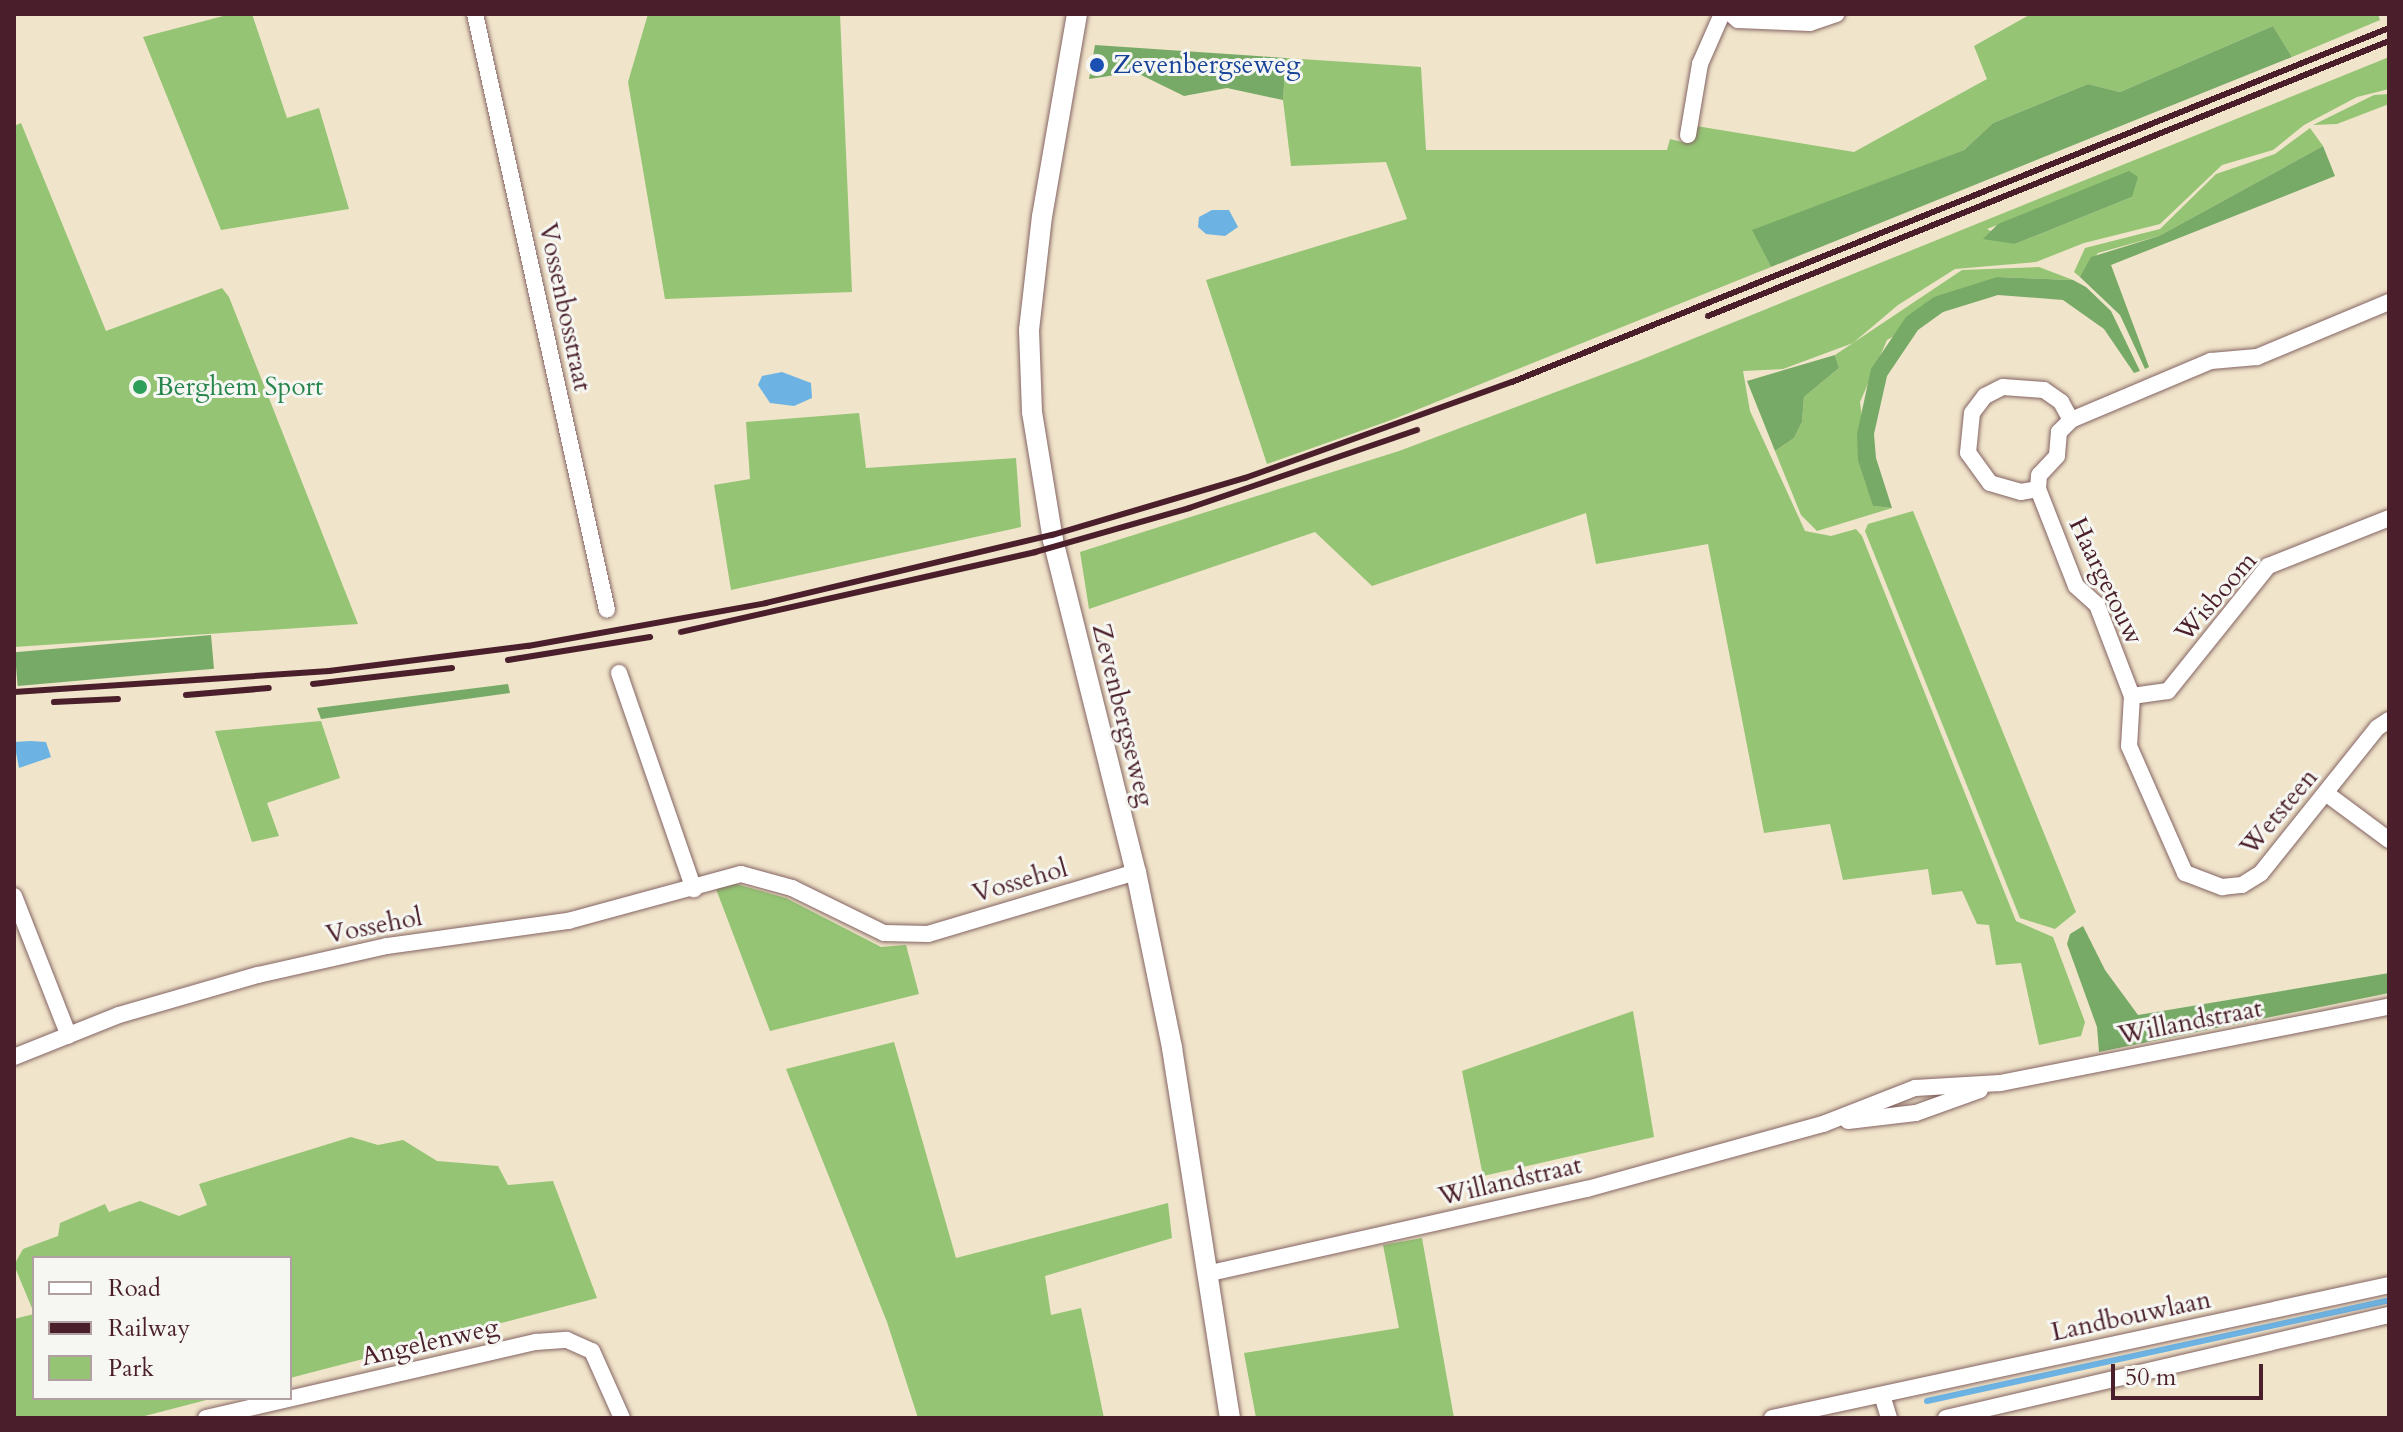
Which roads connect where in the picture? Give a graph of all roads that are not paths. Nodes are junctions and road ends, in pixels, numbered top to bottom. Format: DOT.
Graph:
graph roads {
  1 [pos="475,14"];
  2 [pos="1077,14"];
  3 [pos="1722,14"];
  4 [pos="1731,14"];
  5 [pos="1836,14"];
  6 [pos="1688,135"];
  7 [pos="2389,302"];
  8 [pos="2071,420"];
  9 [pos="2038,489"];
  10 [pos="2389,518"];
  11 [pos="607,610"];
  12 [pos="619,673"];
  13 [pos="2132,696"];
  14 [pos="2389,720"];
  15 [pos="2327,794"];
  16 [pos="2389,840"];
  17 [pos="1136,872"];
  18 [pos="2185,873"];
  19 [pos="694,889"];
  20 [pos="14,896"];
  21 [pos="2389,1007"];
  22 [pos="69,1036"];
  23 [pos="14,1057"];
  24 [pos="1206,1274"];
  25 [pos="2389,1285"];
  26 [pos="2389,1315"];
  27 [pos="1223,1379"];
  28 [pos="1882,1395"];
  29 [pos="292,1398"];
  30 [pos="284,1400"];
  31 [pos="206,1418"];
  32 [pos="622,1418"];
  33 [pos="1230,1418"];
  34 [pos="1238,1418"];
  35 [pos="1772,1418"];
  36 [pos="1889,1418"];
  37 [pos="1946,1418"];
  1 -- 11 [label="street, Vossenbosstraat"];
  2 -- 17 [label="street, Zevenbergseweg"];
  3 -- 6 [label="street"];
  4 -- 5 [label="street"];
  7 -- 8 [label="street"];
  8 -- 9 [label="street"];
  8 -- 9 [label="street"];
  9 -- 13 [label="street, Haargetouw"];
  10 -- 13 [label="street, Wisboom"];
  12 -- 19 [label="street"];
  13 -- 18 [label="street, Haargetouw"];
  14 -- 15 [label="street, Wetsteen"];
  15 -- 16 [label="street"];
  15 -- 18 [label="street, Wetsteen"];
  17 -- 19 [label="street, Vossehol"];
  17 -- 24 [label="street, Zevenbergseweg"];
  19 -- 22 [label="street, Vossehol"];
  20 -- 22 [label="street"];
  21 -- 24 [label="street, Willandstraat"];
  22 -- 23 [label="street, Vossehol"];
  24 -- 27 [label="street, Zevenbergseweg"];
  25 -- 28 [label="street, Landbouwlaan"];
  26 -- 37 [label="street"];
  27 -- 33 [label="street, Zevenbergseweg"];
  27 -- 34 [label="street, Zevenbergseweg"];
  28 -- 35 [label="street, Landbouwlaan"];
  28 -- 36 [label="street"];
  29 -- 32 [label="street, Angelenweg"];
  30 -- 31 [label="street, Angelenweg"];
}
